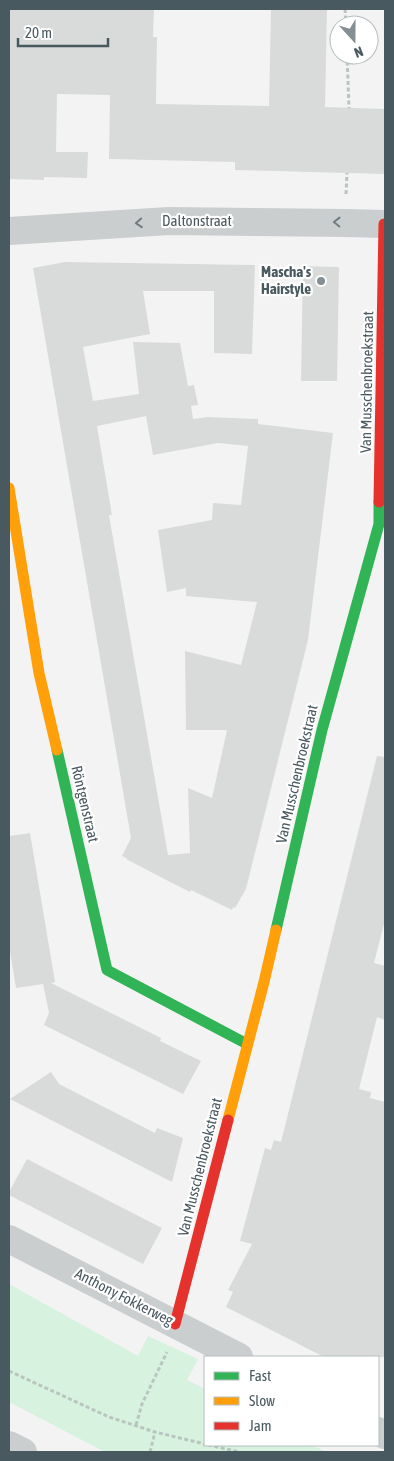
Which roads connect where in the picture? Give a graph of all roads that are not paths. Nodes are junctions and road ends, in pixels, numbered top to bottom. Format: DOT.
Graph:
graph roads {
  1 [pos="385,224"];
  2 [pos="9,231"];
  3 [pos="9,488"];
  4 [pos="382,524"];
  5 [pos="247,1044"];
  6 [pos="9,1239"];
  7 [pos="175,1324"];
  8 [pos="237,1356"];
  9 [pos="9,1445"];
  10 [pos="23,1452"];
  1 -- 2 [label="street, Daltonstraat, one-way"];
  1 -- 4 [label="street, Van Musschenbroekstraat"];
  3 -- 5 [label="street, Röntgenstraat"];
  4 -- 5 [label="street, Van Musschenbroekstraat"];
  5 -- 7 [label="street, Van Musschenbroekstraat"];
  6 -- 7 [label="street, Anthony Fokkerweg"];
  7 -- 8 [label="street, Anthony Fokkerweg"];
  9 -- 10 [label="street"];
}
